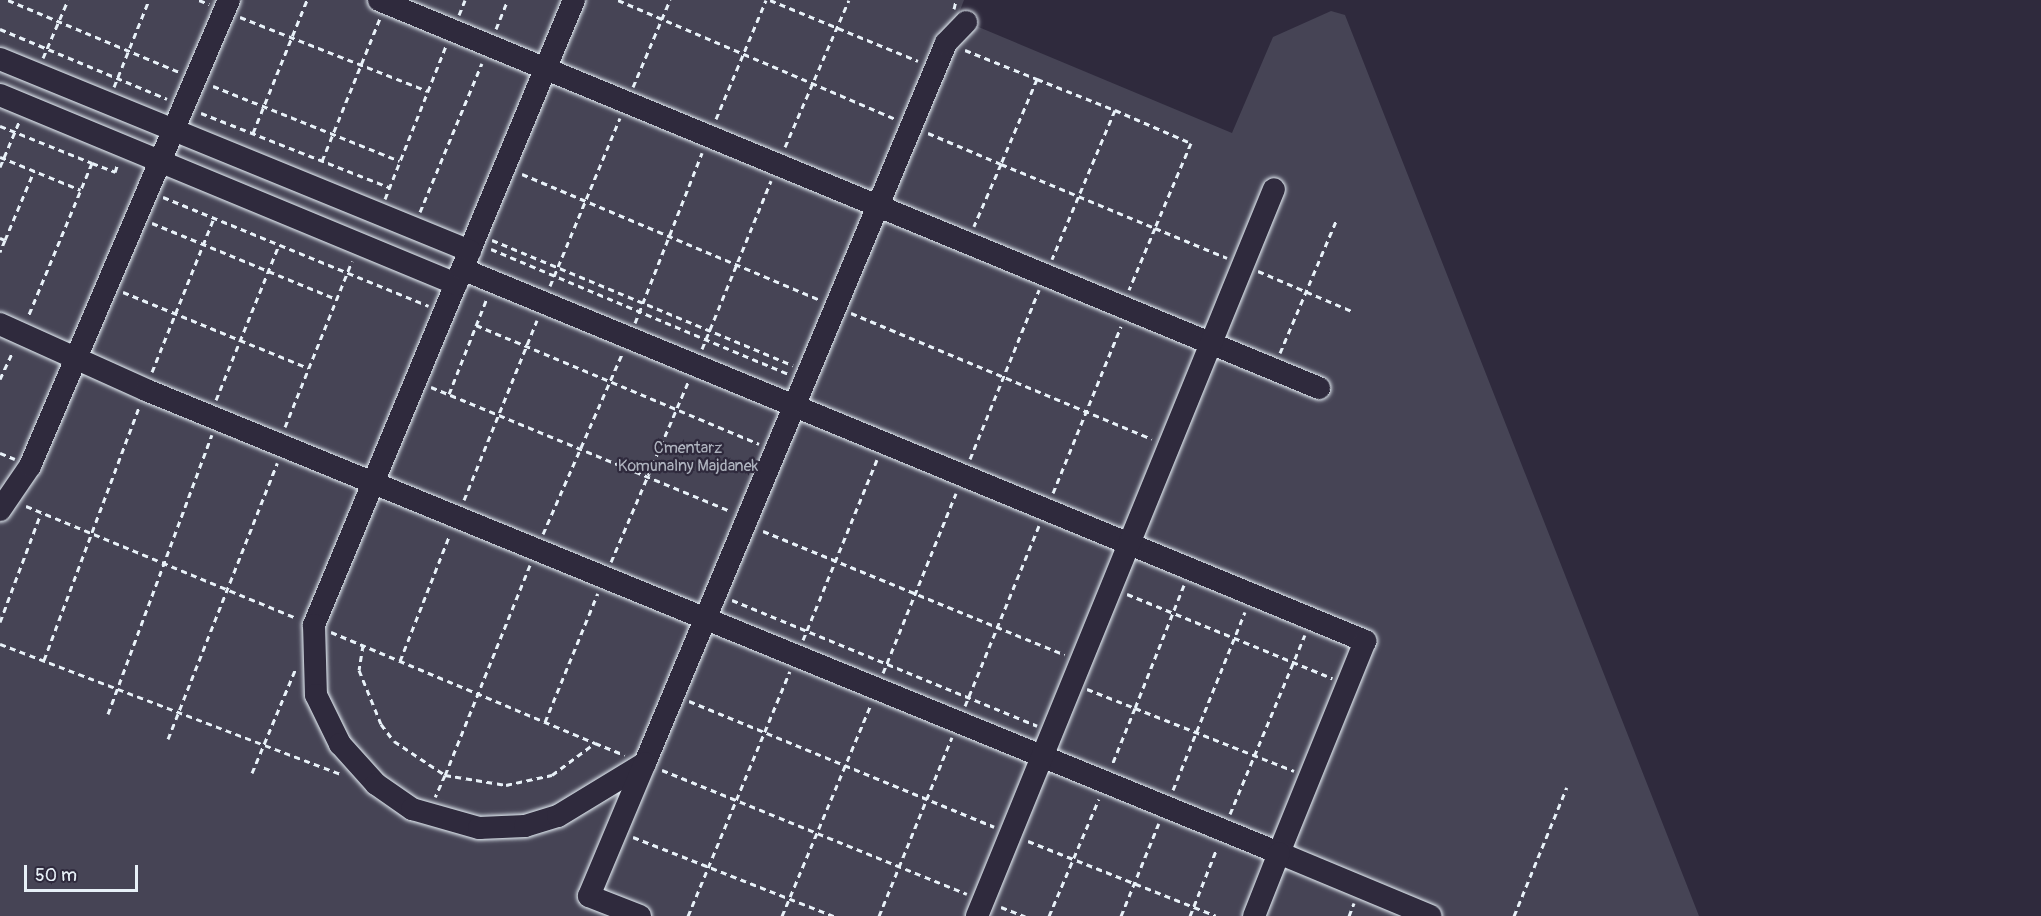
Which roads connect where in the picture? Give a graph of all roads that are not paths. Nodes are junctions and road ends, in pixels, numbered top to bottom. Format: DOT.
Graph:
graph roads {
  1 [pos="574,0"];
  2 [pos="383,1"];
  3 [pos="226,5"];
  4 [pos="966,21"];
  5 [pos="0,59"];
  6 [pos="548,67"];
  7 [pos="0,95"];
  8 [pos="173,129"];
  9 [pos="159,162"];
  10 [pos="1274,189"];
  11 [pos="878,206"];
  12 [pos="417,230"];
  13 [pos="466,260"];
  14 [pos="408,264"];
  15 [pos="542,309"];
  16 [pos="0,324"];
  17 [pos="1210,344"];
  18 [pos="77,359"];
  19 [pos="1319,388"];
  20 [pos="791,413"];
  21 [pos="374,481"];
  22 [pos="961,482"];
  23 [pos="5,505"];
  24 [pos="1127,551"];
  25 [pos="705,618"];
  26 [pos="1360,652"];
  27 [pos="1042,757"];
  28 [pos="645,764"];
  29 [pos="1279,854"];
  30 [pos="980,908"];
  31 [pos="640,916"];
  32 [pos="1254,916"];
  33 [pos="1430,916"];
  1 -- 6 [label="street"];
  2 -- 6 [label="street"];
  3 -- 8 [label="street"];
  4 -- 11 [label="street"];
  5 -- 8 [label="street"];
  6 -- 11 [label="street"];
  6 -- 13 [label="street"];
  7 -- 9 [label="street"];
  8 -- 9 [label="street"];
  8 -- 12 [label="street"];
  9 -- 14 [label="street"];
  9 -- 18 [label="street"];
  10 -- 17 [label="street"];
  11 -- 17 [label="street"];
  11 -- 20 [label="street"];
  12 -- 13 [label="street"];
  12 -- 14 [label="street"];
  13 -- 14 [label="street"];
  13 -- 15 [label="street"];
  13 -- 15 [label="street"];
  13 -- 21 [label="street"];
  15 -- 20 [label="street"];
  16 -- 18 [label="street"];
  17 -- 19 [label="street"];
  17 -- 24 [label="street"];
  18 -- 21 [label="street"];
  18 -- 23 [label="street"];
  20 -- 22 [label="street"];
  20 -- 22 [label="street"];
  20 -- 25 [label="street"];
  21 -- 25 [label="street"];
  21 -- 28 [label="street"];
  22 -- 24 [label="street"];
  24 -- 26 [label="street"];
  24 -- 26 [label="street"];
  24 -- 27 [label="street"];
  25 -- 27 [label="street"];
  25 -- 28 [label="street"];
  26 -- 29 [label="street"];
  27 -- 29 [label="street"];
  27 -- 30 [label="street"];
  28 -- 31 [label="street"];
  29 -- 32 [label="street"];
  29 -- 33 [label="street"];
}
